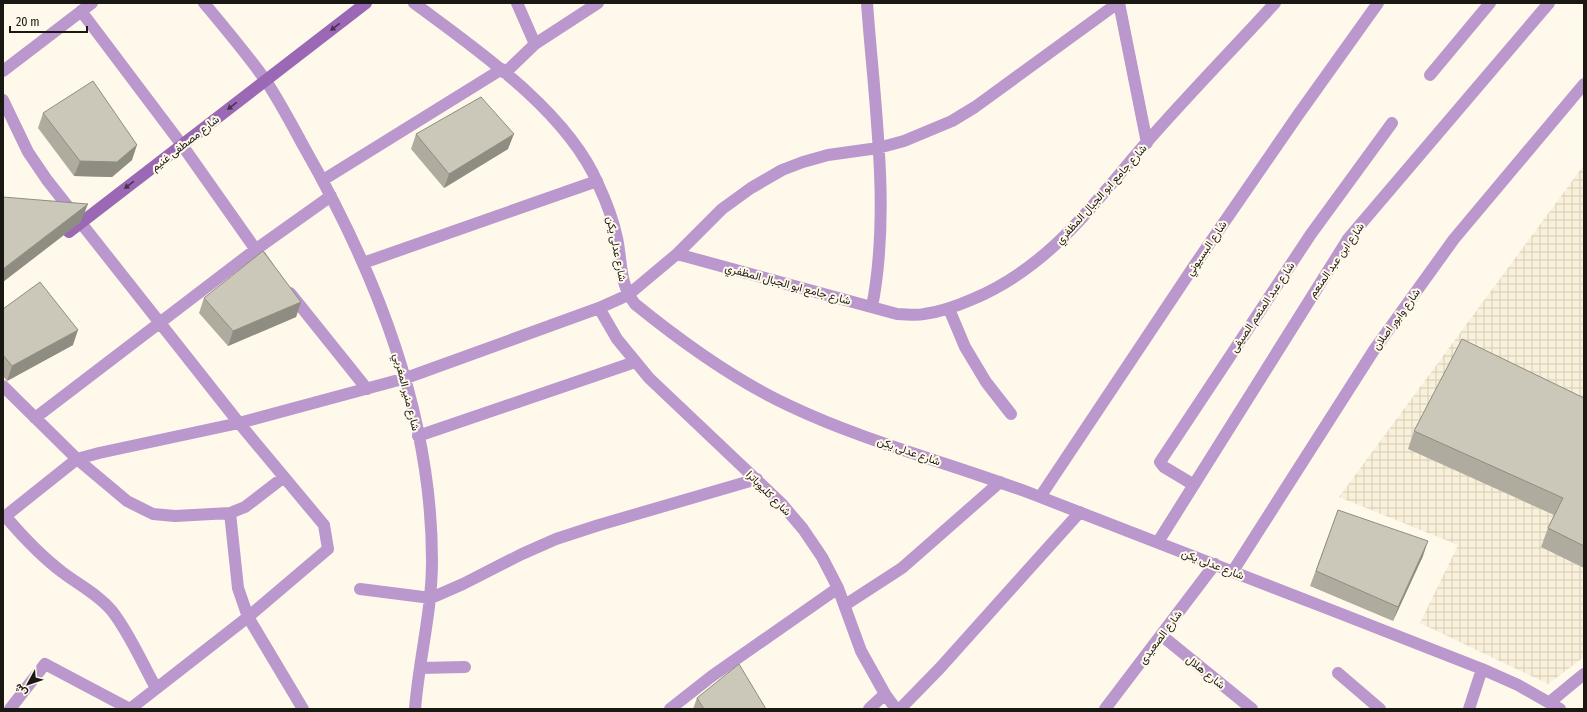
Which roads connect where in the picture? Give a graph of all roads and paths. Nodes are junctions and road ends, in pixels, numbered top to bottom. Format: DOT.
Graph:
graph roads {
  1 [pos="92,3"];
  2 [pos="204,3"];
  3 [pos="366,3"];
  4 [pos="414,3"];
  5 [pos="516,3"];
  6 [pos="598,3"];
  7 [pos="867,3"];
  8 [pos="1119,3"];
  9 [pos="1275,3"];
  10 [pos="1378,3"];
  11 [pos="1490,3"];
  12 [pos="1549,3"];
  13 [pos="81,11"];
  14 [pos="535,44"];
  15 [pos="3,71"];
  16 [pos="503,71"];
  17 [pos="1430,75"];
  18 [pos="265,81"];
  19 [pos="1584,84"];
  20 [pos="3,100"];
  21 [pos="1392,122"];
  22 [pos="1146,143"];
  23 [pos="182,145"];
  24 [pos="878,148"];
  25 [pos="323,180"];
  26 [pos="597,181"];
  27 [pos="331,196"];
  28 [pos="81,222"];
  29 [pos="57,240"];
  30 [pos="255,250"];
  31 [pos="677,254"];
  32 [pos="363,263"];
  33 [pos="275,274"];
  34 [pos="284,286"];
  35 [pos="628,295"];
  36 [pos="872,307"];
  37 [pos="599,308"];
  38 [pos="949,309"];
  39 [pos="160,322"];
  40 [pos="635,362"];
  41 [pos="406,378"];
  42 [pos="3,386"];
  43 [pos="368,389"];
  44 [pos="1011,414"];
  45 [pos="35,418"];
  46 [pos="239,422"];
  47 [pos="418,436"];
  48 [pos="77,459"];
  49 [pos="284,477"];
  50 [pos="757,479"];
  51 [pos="1000,482"];
  52 [pos="1194,485"];
  53 [pos="1040,497"];
  54 [pos="1080,512"];
  55 [pos="230,513"];
  56 [pos="5,517"];
  57 [pos="1158,542"];
  58 [pos="1215,564"];
  59 [pos="1233,571"];
  60 [pos="838,588"];
  61 [pos="360,589"];
  62 [pos="431,598"];
  63 [pos="845,605"];
  64 [pos="248,616"];
  65 [pos="1161,635"];
  66 [pos="465,667"];
  67 [pos="420,668"];
  68 [pos="1482,670"];
  69 [pos="1338,673"];
  70 [pos="1584,674"];
  71 [pos="156,688"];
  72 [pos="885,694"];
  73 [pos="1555,706"];
  74 [pos="1111,707"];
  75 [pos="10,709"];
  76 [pos="130,709"];
  77 [pos="303,709"];
  78 [pos="415,709"];
  79 [pos="670,709"];
  80 [pos="869,709"];
  81 [pos="896,709"];
  82 [pos="900,709"];
  83 [pos="1252,709"];
  84 [pos="1380,709"];
  85 [pos="1469,709"];
  1 -- 13 [label="street"];
  2 -- 18 [label="street, شارع منير المغربي"];
  3 -- 18 [label="street, شارع مصطفى غنيم, one-way"];
  4 -- 16 [label="street, شارع عدلى يكن"];
  5 -- 14 [label="street"];
  6 -- 14 [label="street"];
  7 -- 24 [label="street"];
  8 -- 22 [label="street"];
  8 -- 24 [label="street"];
  9 -- 22 [label="street, شارع جامع ابو الجبال المظفري"];
  10 -- 53 [label="street, شارع البسيوني"];
  11 -- 17 [label="street"];
  12 -- 52 [label="street, شارع ابن عبد المنعم"];
  13 -- 15 [label="street"];
  13 -- 23 [label="street"];
  14 -- 16 [label="street"];
  16 -- 25 [label="street"];
  16 -- 26 [label="street, شارع عدلى يكن"];
  18 -- 23 [label="street, شارع مصطفى غنيم, one-way"];
  18 -- 25 [label="street, شارع منير المغربي"];
  19 -- 59 [label="street, شارع وابور اصلان"];
  20 -- 28 [label="street"];
  21 -- 52 [label="street, شارع عبد المنعم الصيفى"];
  22 -- 38 [label="street, شارع جامع ابو الجبال المظفري"];
  23 -- 28 [label="street, شارع مصطفى غنيم, one-way"];
  23 -- 30 [label="street"];
  24 -- 31 [label="street"];
  24 -- 36 [label="street"];
  25 -- 27 [label="street, شارع منير المغربي"];
  26 -- 32 [label="street"];
  26 -- 35 [label="street, شارع عدلى يكن"];
  27 -- 30 [label="street"];
  27 -- 32 [label="street, شارع منير المغربي"];
  28 -- 29 [label="street, شارع مصطفى غنيم"];
  28 -- 39 [label="street"];
  30 -- 33 [label="street"];
  30 -- 39 [label="street"];
  31 -- 35 [label="street"];
  31 -- 36 [label="street, شارع جامع ابو الجبال المظفري"];
  32 -- 41 [label="street, شارع منير المغربي"];
  34 -- 43 [label="street"];
  35 -- 37 [label="street"];
  35 -- 51 [label="street, شارع عدلى يكن"];
  36 -- 38 [label="street, شارع جامع ابو الجبال المظفري"];
  37 -- 40 [label="street, شارع كليوباترا"];
  37 -- 41 [label="street"];
  38 -- 44 [label="street"];
  39 -- 45 [label="street"];
  39 -- 46 [label="street"];
  40 -- 47 [label="street"];
  40 -- 50 [label="street, شارع كليوباترا"];
  41 -- 43 [label="street"];
  41 -- 47 [label="street, شارع منير المغربي"];
  42 -- 45 [label="street"];
  43 -- 46 [label="street"];
  45 -- 48 [label="street"];
  46 -- 48 [label="street"];
  46 -- 49 [label="street"];
  47 -- 62 [label="street, شارع منير المغربي"];
  48 -- 55 [label="street"];
  48 -- 56 [label="street"];
  49 -- 55 [label="street"];
  49 -- 64 [label="street"];
  50 -- 60 [label="street, شارع كليوباترا"];
  50 -- 62 [label="street"];
  51 -- 53 [label="street, شارع عدلى يكن"];
  51 -- 63 [label="street"];
  52 -- 57 [label="street, شارع ابن عبد المنعم"];
  53 -- 54 [label="street, شارع عدلى يكن"];
  54 -- 57 [label="street, شارع عدلى يكن"];
  54 -- 82 [label="street"];
  55 -- 64 [label="street"];
  56 -- 71 [label="street"];
  57 -- 58 [label="street, شارع عدلى يكن"];
  58 -- 59 [label="street, شارع عدلى يكن"];
  58 -- 65 [label="street, شارع الصعيدى"];
  59 -- 68 [label="street, شارع عدلى يكن"];
  60 -- 63 [label="street, شارع كليوباترا"];
  60 -- 79 [label="street"];
  61 -- 62 [label="street"];
  62 -- 67 [label="street, شارع منير المغربي"];
  63 -- 72 [label="street, شارع كليوباترا"];
  64 -- 71 [label="street"];
  64 -- 77 [label="street"];
  65 -- 74 [label="street, شارع الصعيدى"];
  65 -- 83 [label="street, شارع هلال"];
  66 -- 67 [label="street"];
  67 -- 78 [label="street, شارع منير المغربي"];
  68 -- 73 [label="street, شارع عدلى يكن"];
  68 -- 85 [label="street"];
  69 -- 84 [label="street"];
  70 -- 73 [label="street"];
  71 -- 76 [label="street"];
  72 -- 80 [label="street"];
  72 -- 81 [label="street, شارع كليوباترا"];
  75 -- 76 [label="street"];
}
